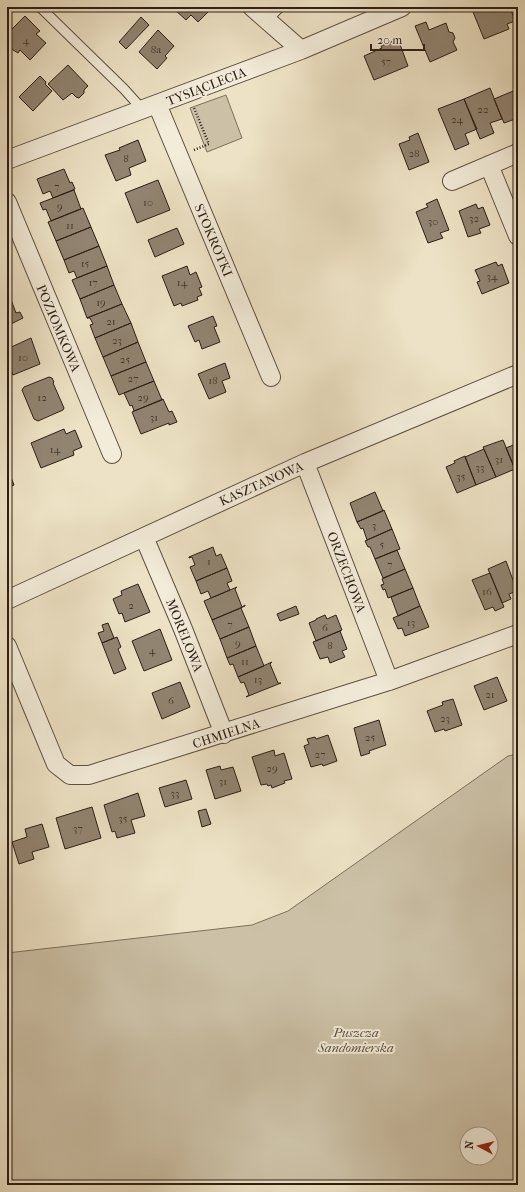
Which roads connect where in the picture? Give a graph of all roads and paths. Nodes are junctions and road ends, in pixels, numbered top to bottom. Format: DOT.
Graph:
graph roads {
  1 [pos="40,7"];
  2 [pos="252,7"];
  3 [pos="280,7"];
  4 [pos="402,7"];
  5 [pos="267,20"];
  6 [pos="301,50"];
  7 [pos="188,93"];
  8 [pos="150,107"];
  9 [pos="518,153"];
  10 [pos="178,156"];
  11 [pos="7,160"];
  12 [pos="489,165"];
  13 [pos="452,181"];
  14 [pos="7,202"];
  15 [pos="518,236"];
  16 [pos="518,374"];
  17 [pos="271,377"];
  18 [pos="112,454"];
  19 [pos="305,463"];
  20 [pos="144,537"];
  21 [pos="7,600"];
  22 [pos="518,634"];
  23 [pos="7,646"];
  24 [pos="389,682"];
  25 [pos="224,734"];
  1 -- 8 [label="lane, STOKROTKI"];
  2 -- 5 [label="street"];
  3 -- 5 [label="lane"];
  4 -- 6 [label="street, TYSIĄCLECIA"];
  5 -- 6 [label="street"];
  6 -- 7 [label="street, TYSIĄCLECIA"];
  7 -- 8 [label="street, TYSIĄCLECIA"];
  7 -- 10 [label="path"];
  8 -- 10 [label="street, STOKROTKI"];
  8 -- 11 [label="street, TYSIĄCLECIA"];
  9 -- 12 [label="street"];
  10 -- 17 [label="street, STOKROTKI"];
  12 -- 13 [label="street"];
  12 -- 15 [label="street"];
  14 -- 18 [label="street, POZIOMKOWA"];
  16 -- 19 [label="street, KASZTANOWA"];
  19 -- 20 [label="street, KASZTANOWA"];
  19 -- 24 [label="street, ORZECHOWA"];
  20 -- 21 [label="street, KASZTANOWA"];
  20 -- 25 [label="street, MORELOWA"];
  22 -- 24 [label="street, CHMIELNA"];
  23 -- 25 [label="street, CHMIELNA"];
  24 -- 25 [label="street, CHMIELNA"];
}
